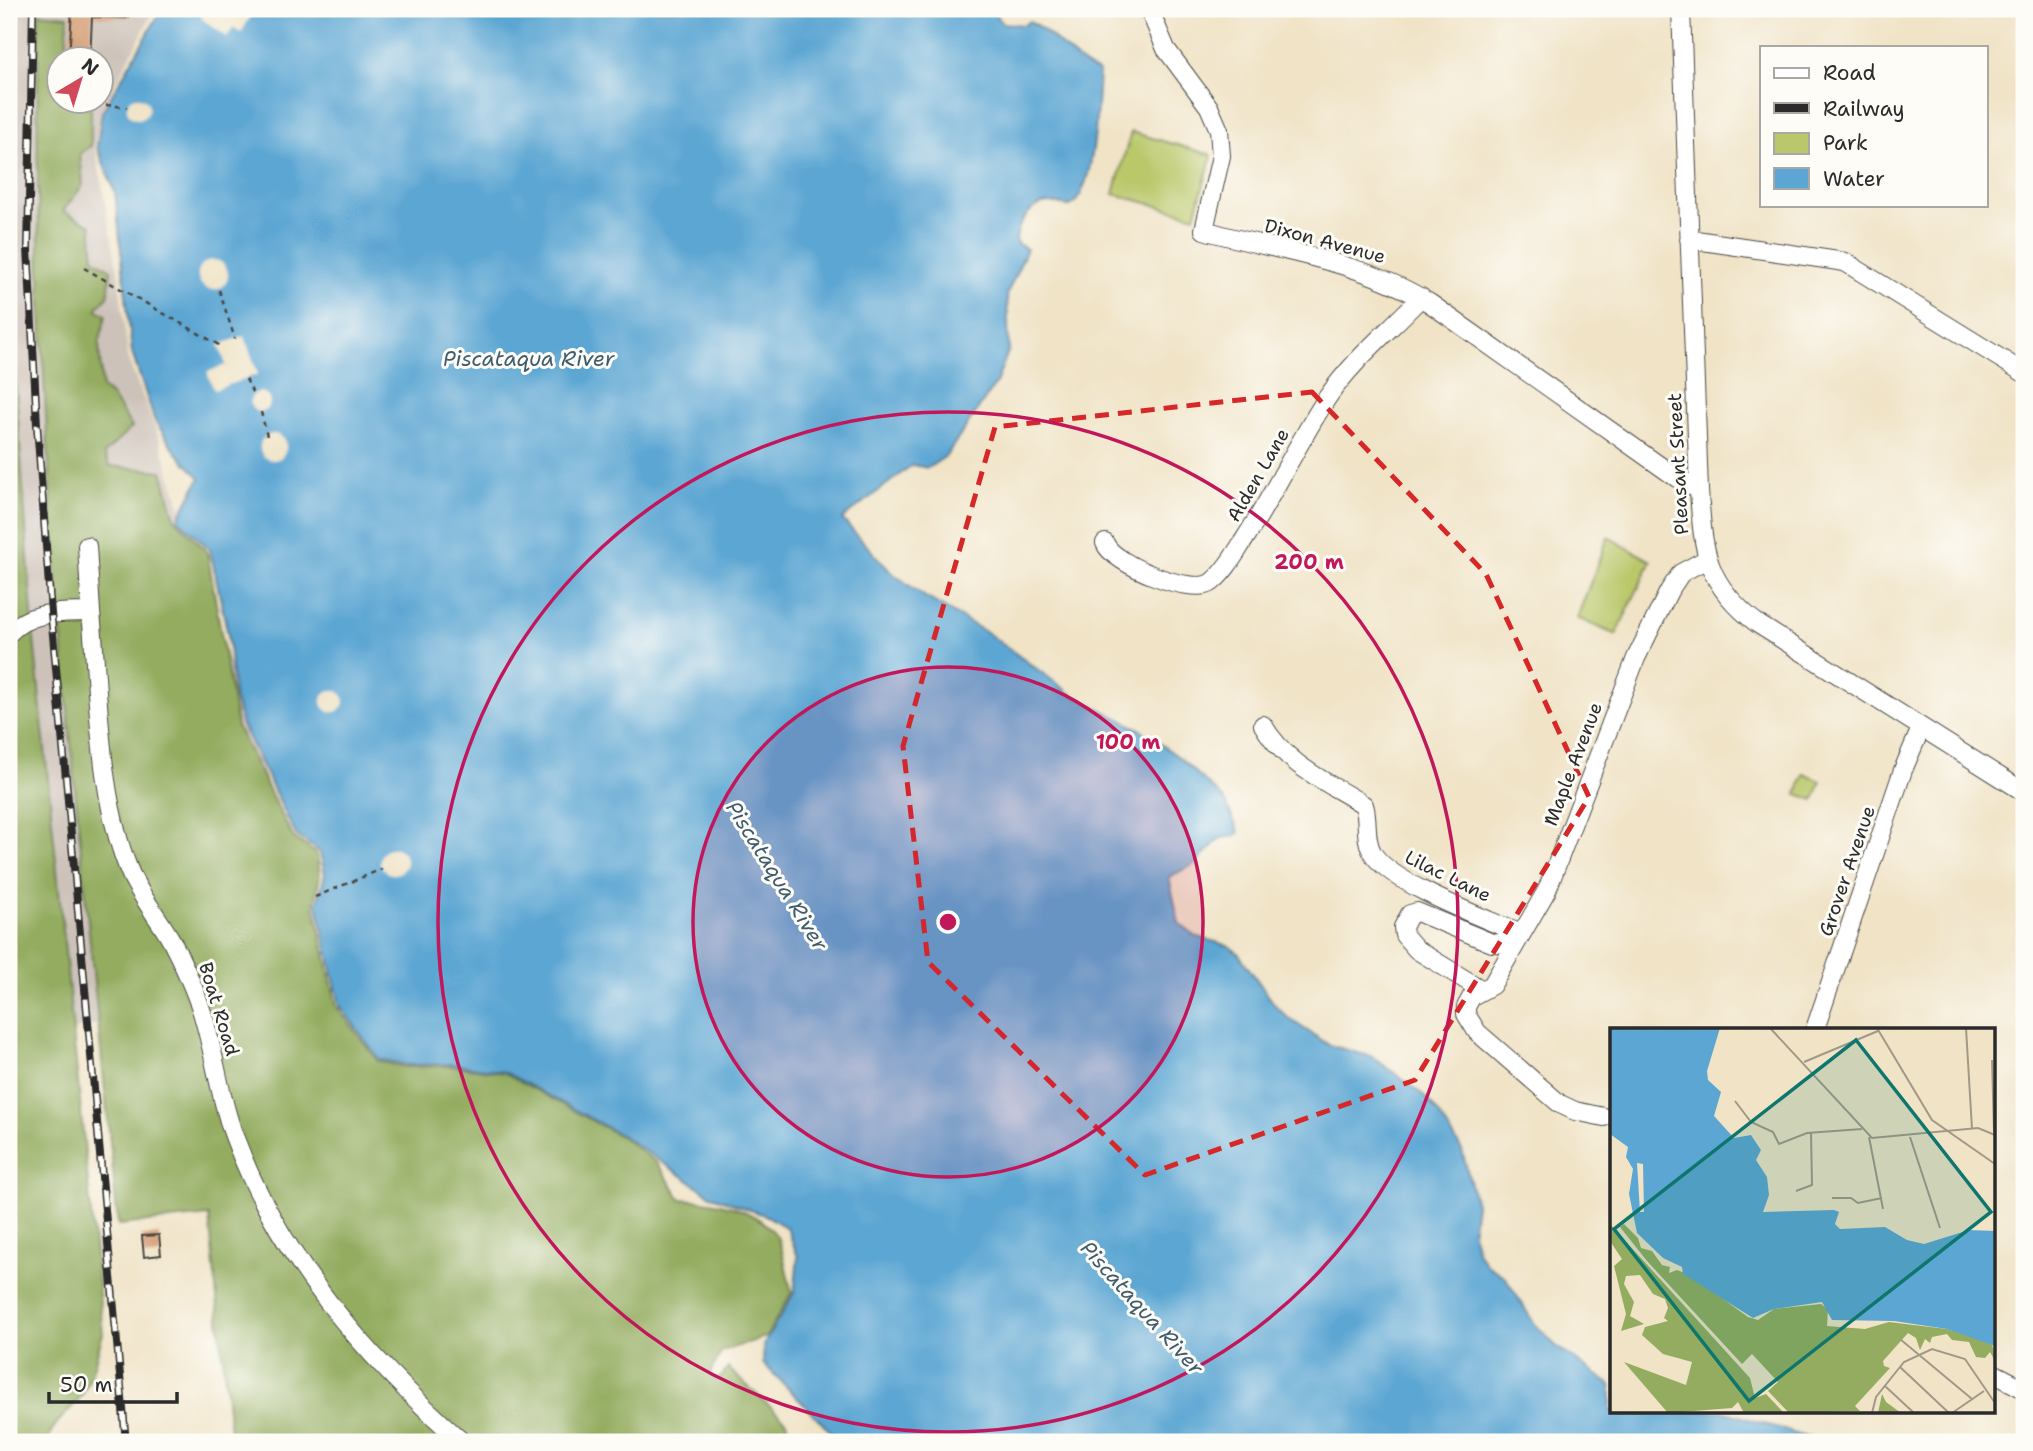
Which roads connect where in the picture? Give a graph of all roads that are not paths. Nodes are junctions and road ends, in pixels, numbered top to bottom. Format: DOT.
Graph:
graph roads {
  1 [pos="1149,9"];
  2 [pos="1681,9"];
  3 [pos="1689,239"];
  4 [pos="1421,297"];
  5 [pos="2024,373"];
  6 [pos="1699,490"];
  7 [pos="1105,543"];
  8 [pos="87,546"];
  9 [pos="1707,559"];
  10 [pos="91,612"];
  11 [pos="9,632"];
  12 [pos="1263,725"];
  13 [pos="1921,728"];
  14 [pos="2024,792"];
  15 [pos="1518,939"];
  16 [pos="1482,990"];
  17 [pos="1815,1028"];
  18 [pos="1604,1118"];
  19 [pos="1994,1374"];
  20 [pos="2024,1389"];
  21 [pos="462,1442"];
  1 -- 4 [label="street, Dixon Avenue"];
  2 -- 3 [label="street, Pleasant Street"];
  3 -- 5 [label="street"];
  3 -- 6 [label="street, Pleasant Street"];
  4 -- 6 [label="street, Dixon Avenue"];
  4 -- 7 [label="street, Alden Lane"];
  6 -- 9 [label="street, Pleasant Street"];
  8 -- 10 [label="street, Boat Road"];
  9 -- 13 [label="street, Pleasant Street"];
  9 -- 15 [label="street, Maple Avenue"];
  10 -- 11 [label="street"];
  10 -- 21 [label="street, Boat Road"];
  12 -- 15 [label="street, Lilac Lane"];
  13 -- 14 [label="street, Pleasant Street"];
  13 -- 17 [label="street, Grover Avenue"];
  15 -- 16 [label="street, Maple Avenue"];
  15 -- 16 [label="street"];
  16 -- 18 [label="street, Maple Avenue"];
  19 -- 20 [label="street"];
}
